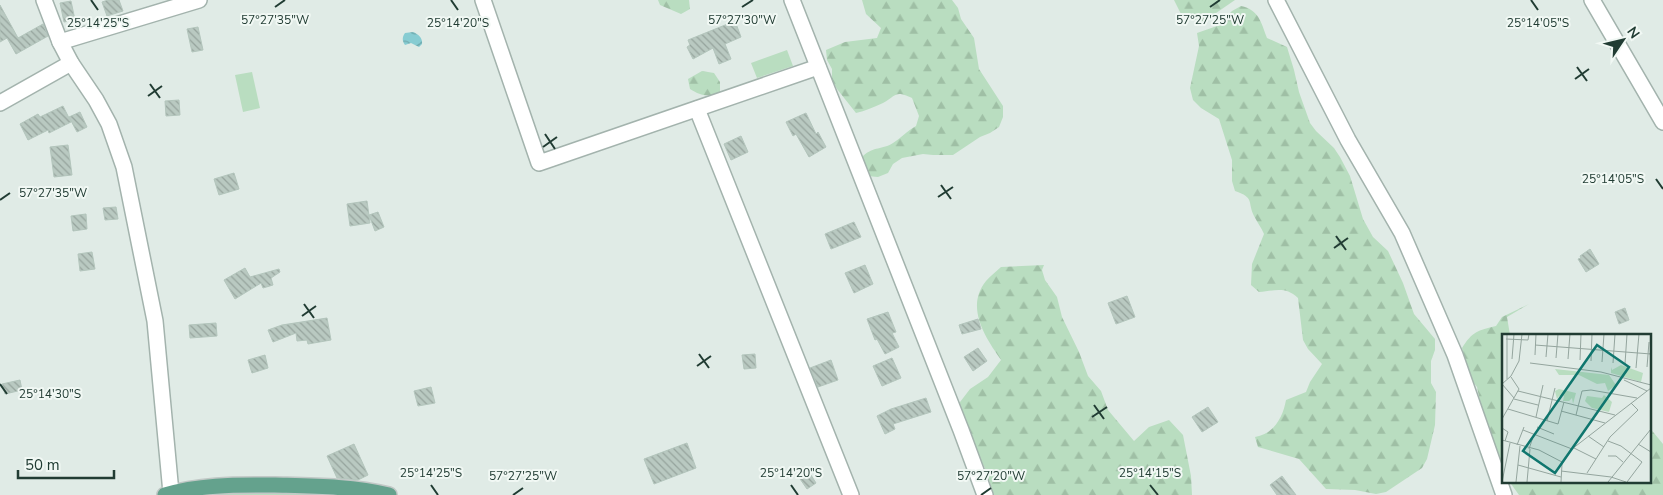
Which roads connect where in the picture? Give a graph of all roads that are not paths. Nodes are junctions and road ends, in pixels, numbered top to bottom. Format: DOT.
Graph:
graph roads {
  1 [pos="44,0"];
  2 [pos="199,0"];
  3 [pos="483,0"];
  4 [pos="792,0"];
  5 [pos="1276,0"];
  6 [pos="1592,0"];
  7 [pos="60,42"];
  8 [pos="71,63"];
  9 [pos="818,67"];
  10 [pos="0,103"];
  11 [pos="697,109"];
  12 [pos="1663,122"];
  13 [pos="168,494"];
  14 [pos="389,495"];
  15 [pos="851,495"];
  16 [pos="985,495"];
  17 [pos="1504,495"];
  1 -- 7 [label="street"];
  2 -- 7 [label="street"];
  3 -- 11 [label="street"];
  4 -- 9 [label="street"];
  5 -- 17 [label="street"];
  6 -- 12 [label="street"];
  7 -- 8 [label="street"];
  8 -- 10 [label="street"];
  8 -- 13 [label="street"];
  9 -- 11 [label="street"];
  9 -- 16 [label="street"];
  11 -- 15 [label="street"];
  13 -- 14 [label="main road"];
}
